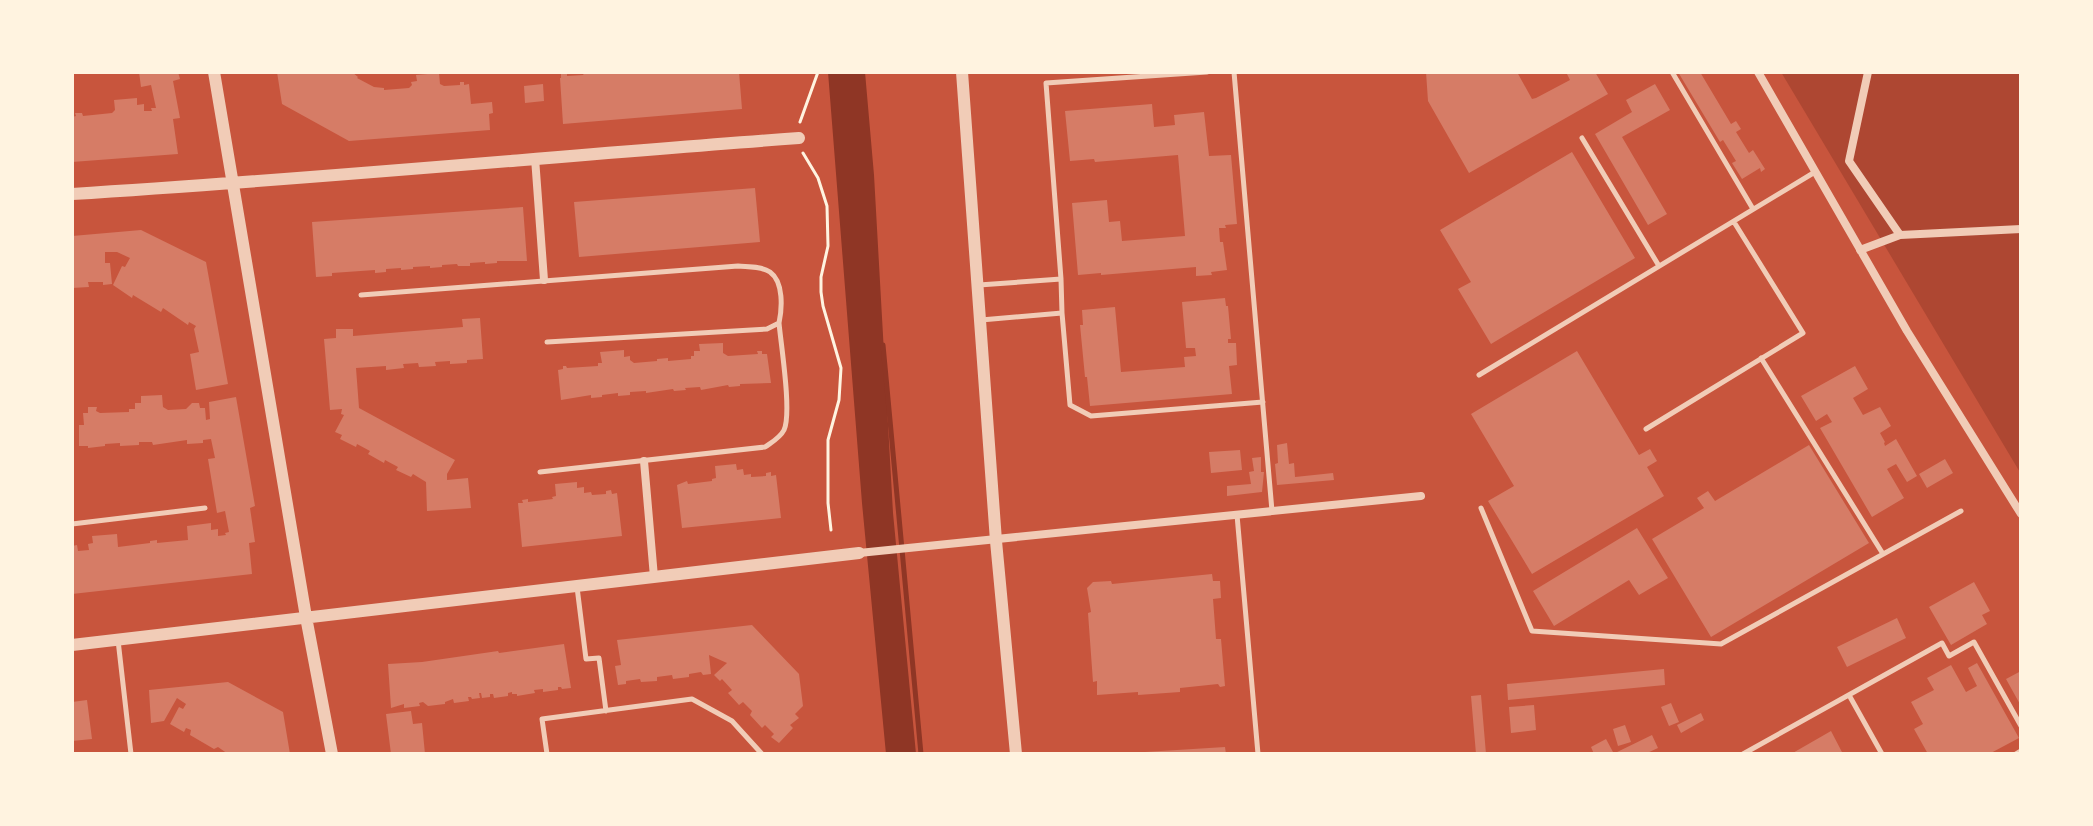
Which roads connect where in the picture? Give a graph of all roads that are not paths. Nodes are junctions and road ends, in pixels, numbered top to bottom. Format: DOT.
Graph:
graph roads {
  1 [pos="214,72"];
  2 [pos="962,72"];
  3 [pos="1207,72"];
  4 [pos="1234,72"];
  5 [pos="1672,72"];
  6 [pos="1758,72"];
  7 [pos="1868,72"];
  8 [pos="799,138"];
  9 [pos="1582,138"];
  10 [pos="535,158"];
  11 [pos="1815,172"];
  12 [pos="233,184"];
  13 [pos="72,194"];
  14 [pos="1753,209"];
  15 [pos="1734,222"];
  16 [pos="2021,229"];
  17 [pos="1900,235"];
  18 [pos="1860,250"];
  19 [pos="1659,266"];
  20 [pos="1061,279"];
  21 [pos="544,280"];
  22 [pos="978,285"];
  23 [pos="361,295"];
  24 [pos="1062,313"];
  25 [pos="980,320"];
  26 [pos="779,323"];
  27 [pos="547,342"];
  28 [pos="1761,358"];
  29 [pos="1479,375"];
  30 [pos="1263,402"];
  31 [pos="1646,429"];
  32 [pos="644,461"];
  33 [pos="540,472"];
  34 [pos="1421,496"];
  35 [pos="205,508"];
  36 [pos="1481,508"];
  37 [pos="1961,511"];
  38 [pos="1272,512"];
  39 [pos="2021,514"];
  40 [pos="1237,515"];
  41 [pos="72,524"];
  42 [pos="996,541"];
  43 [pos="859,553"];
  44 [pos="1883,554"];
  45 [pos="654,577"];
  46 [pos="576,586"];
  47 [pos="306,617"];
  48 [pos="118,640"];
  49 [pos="72,645"];
  50 [pos="1849,695"];
  51 [pos="606,711"];
  52 [pos="2021,726"];
  53 [pos="131,754"];
  54 [pos="332,754"];
  55 [pos="547,754"];
  56 [pos="762,754"];
  57 [pos="1016,754"];
  58 [pos="1258,754"];
  59 [pos="1743,754"];
  60 [pos="1882,754"];
  1 -- 12 [label="street"];
  2 -- 22 [label="street"];
  3 -- 20 [label="lane"];
  4 -- 30 [label="lane"];
  5 -- 14 [label="lane"];
  6 -- 11 [label="street"];
  7 -- 17 [label="street"];
  8 -- 10 [label="street"];
  9 -- 19 [label="lane"];
  10 -- 12 [label="street"];
  10 -- 21 [label="street"];
  11 -- 14 [label="lane"];
  11 -- 18 [label="street"];
  12 -- 13 [label="street"];
  12 -- 47 [label="street"];
  14 -- 15 [label="lane"];
  15 -- 19 [label="lane"];
  15 -- 28 [label="lane"];
  16 -- 17 [label="street"];
  17 -- 18 [label="street"];
  18 -- 39 [label="street"];
  19 -- 29 [label="lane"];
  20 -- 22 [label="lane"];
  20 -- 24 [label="lane"];
  21 -- 23 [label="lane"];
  21 -- 26 [label="lane"];
  22 -- 25 [label="street"];
  24 -- 25 [label="lane"];
  24 -- 30 [label="lane"];
  25 -- 42 [label="street"];
  26 -- 27 [label="lane"];
  26 -- 32 [label="lane"];
  28 -- 31 [label="lane"];
  28 -- 44 [label="lane"];
  30 -- 38 [label="lane"];
  32 -- 33 [label="lane"];
  32 -- 45 [label="street"];
  34 -- 38 [label="street"];
  35 -- 41 [label="lane"];
  36 -- 44 [label="lane"];
  37 -- 44 [label="lane"];
  38 -- 40 [label="street"];
  40 -- 42 [label="street"];
  40 -- 58 [label="lane"];
  42 -- 43 [label="street"];
  42 -- 57 [label="street"];
  43 -- 45 [label="street"];
  45 -- 46 [label="street"];
  46 -- 47 [label="street"];
  46 -- 51 [label="lane"];
  47 -- 48 [label="street"];
  47 -- 54 [label="street"];
  48 -- 49 [label="street"];
  48 -- 53 [label="lane"];
  50 -- 52 [label="lane"];
  50 -- 59 [label="lane"];
  50 -- 60 [label="lane"];
  51 -- 55 [label="lane"];
  51 -- 56 [label="lane"];
}
